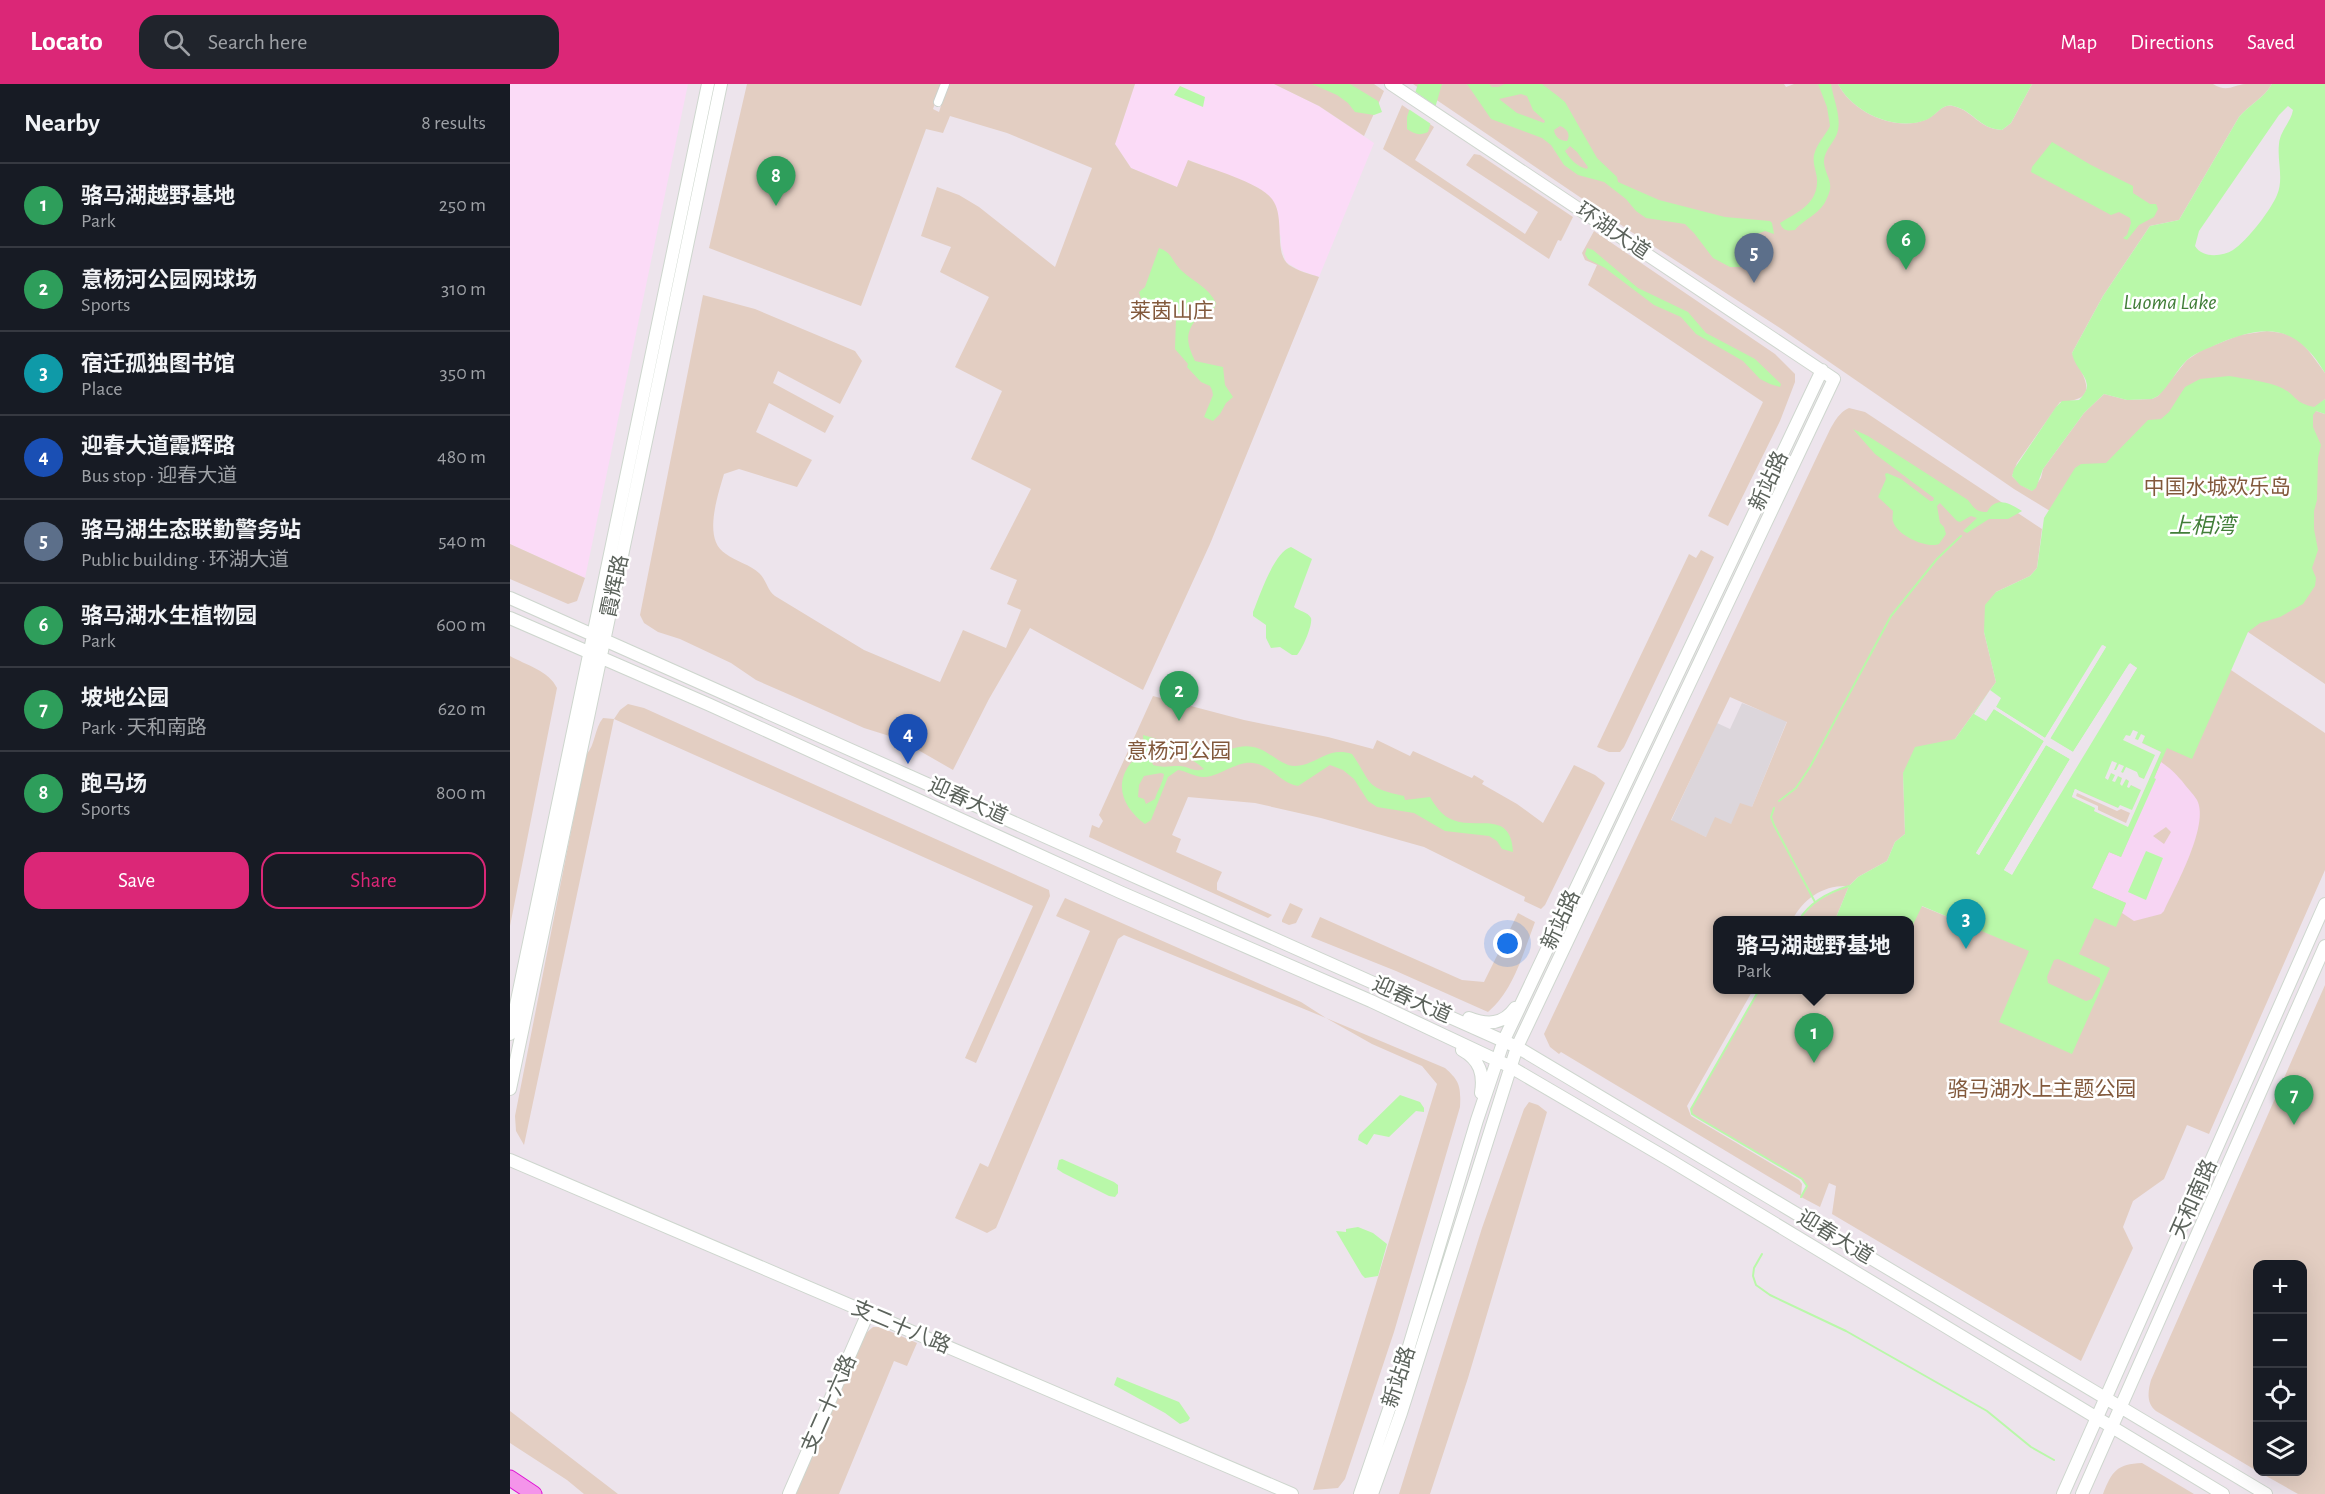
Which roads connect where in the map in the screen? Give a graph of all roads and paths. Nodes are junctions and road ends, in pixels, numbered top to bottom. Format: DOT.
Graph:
graph roads {
  1 [pos="708,84"];
  2 [pos="721,84"];
  3 [pos="945,84"];
  4 [pos="1391,84"];
  5 [pos="939,102"];
  6 [pos="1822,370"];
  7 [pos="1834,379"];
  8 [pos="510,598"];
  9 [pos="529,606"];
  10 [pos="516,621"];
  11 [pos="592,634"];
  12 [pos="604,640"];
  13 [pos="595,656"];
  14 [pos="682,674"];
  15 [pos="675,690"];
  16 [pos="2325,904"];
  17 [pos="2325,946"];
  18 [pos="1366,980"];
  19 [pos="1529,988"];
  20 [pos="1371,1001"];
  21 [pos="1443,1013"];
  22 [pos="1435,1031"];
  23 [pos="510,1034"];
  24 [pos="1504,1040"];
  25 [pos="1517,1047"];
  26 [pos="1496,1060"];
  27 [pos="1509,1066"];
  28 [pos="510,1089"];
  29 [pos="1477,1120"];
  30 [pos="510,1161"];
  31 [pos="868,1313"];
  32 [pos="2106,1398"];
  33 [pos="2120,1407"];
  34 [pos="2097,1417"];
  35 [pos="2111,1427"];
  36 [pos="510,1471"];
  37 [pos="510,1478"];
  38 [pos="536,1494"];
  39 [pos="789,1494"];
  40 [pos="1292,1494"];
  41 [pos="1360,1494"];
  42 [pos="1372,1494"];
  43 [pos="2063,1494"];
  44 [pos="2082,1494"];
  45 [pos="2223,1494"];
  46 [pos="2266,1494"];
  1 -- 11 [label="street, 霞辉路"];
  2 -- 12 [label="street, 霞辉路"];
  3 -- 5 [label="street"];
  4 -- 6 [label="street, 环湖大道"];
  6 -- 7 [label="street, 环湖大道"];
  6 -- 19 [label="street, 新站路"];
  7 -- 25 [label="street, 新站路"];
  8 -- 9 [label="street, 迎春大道"];
  9 -- 10 [label="street"];
  9 -- 11 [label="street, 迎春大道"];
  10 -- 13 [label="street, 迎春大道"];
  11 -- 12 [label="street, 迎春大道"];
  11 -- 13 [label="street, 霞辉路"];
  12 -- 13 [label="street, 霞辉路"];
  12 -- 14 [label="street, 迎春大道"];
  13 -- 15 [label="street, 迎春大道"];
  13 -- 23 [label="street, 霞辉路"];
  13 -- 28 [label="street, 霞辉路"];
  14 -- 15 [label="street"];
  14 -- 18 [label="street, 迎春大道"];
  15 -- 20 [label="street, 迎春大道"];
  16 -- 32 [label="street, 天和南路"];
  17 -- 33 [label="street, 天和南路"];
  18 -- 19 [label="street"];
  18 -- 21 [label="street, 迎春大道"];
  19 -- 24 [label="street, 新站路"];
  20 -- 22 [label="street, 迎春大道"];
  20 -- 29 [label="street"];
  21 -- 22 [label="street"];
  21 -- 24 [label="street, 迎春大道"];
  22 -- 26 [label="street, 迎春大道"];
  24 -- 25 [label="street, 迎春大道"];
  24 -- 26 [label="street, 新站路"];
  25 -- 27 [label="street, 新站路"];
  25 -- 32 [label="street, 迎春大道"];
  26 -- 27 [label="street, 迎春大道"];
  26 -- 29 [label="street, 新站路"];
  27 -- 34 [label="street, 迎春大道"];
  27 -- 42 [label="street, 新站路"];
  29 -- 41 [label="street, 新站路"];
  30 -- 31 [label="street, 支二十八路"];
  31 -- 39 [label="street, 支二十六路"];
  31 -- 40 [label="street, 支二十八路"];
  32 -- 33 [label="street, 迎春大道"];
  32 -- 34 [label="street, 天和南路"];
  33 -- 35 [label="street, 天和南路"];
  33 -- 46 [label="street, 迎春大道"];
  34 -- 35 [label="street, 迎春大道"];
  34 -- 43 [label="street, 天和南路"];
  35 -- 44 [label="street, 天和南路"];
  35 -- 45 [label="street, 迎春大道"];
  36 -- 38 [label="street"];
  37 -- 38 [label="highway"];
}
